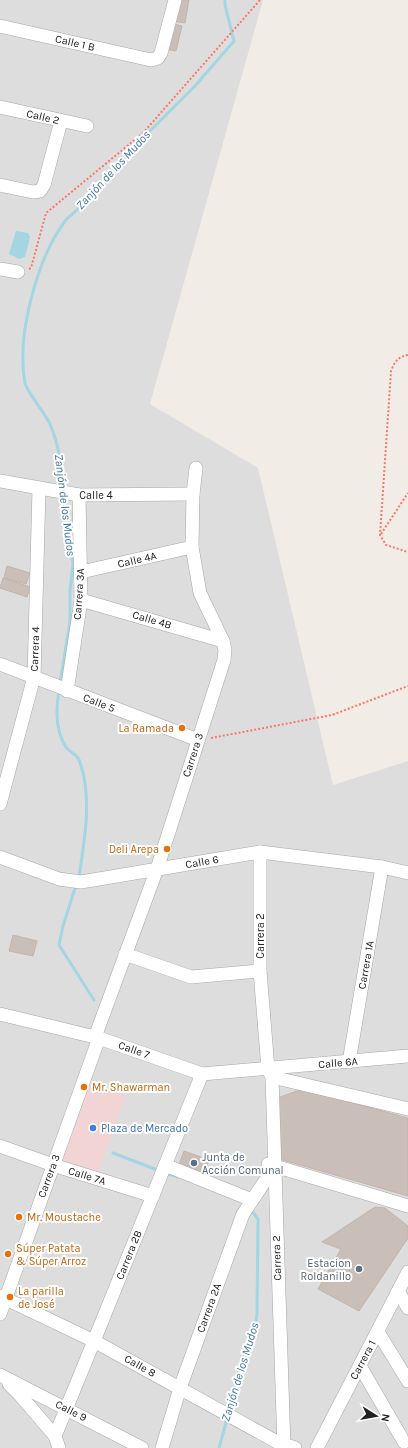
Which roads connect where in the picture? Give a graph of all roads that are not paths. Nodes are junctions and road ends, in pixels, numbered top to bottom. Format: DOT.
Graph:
graph roads {
  1 [pos="175,0"];
  2 [pos="0,26"];
  3 [pos="0,107"];
  4 [pos="61,121"];
  5 [pos="87,126"];
  6 [pos="0,185"];
  7 [pos="0,269"];
  8 [pos="18,272"];
  9 [pos="196,468"];
  10 [pos="0,481"];
  11 [pos="39,489"];
  12 [pos="193,494"];
  13 [pos="76,495"];
  14 [pos="192,547"];
  15 [pos="81,572"];
  16 [pos="81,600"];
  17 [pos="223,641"];
  18 [pos="0,664"];
  19 [pos="34,677"];
  20 [pos="61,689"];
  21 [pos="198,740"];
  22 [pos="0,804"];
  23 [pos="260,852"];
  24 [pos="0,857"];
  25 [pos="382,868"];
  26 [pos="157,869"];
  27 [pos="408,874"];
  28 [pos="126,954"];
  29 [pos="260,971"];
  30 [pos="0,1014"];
  31 [pos="95,1037"];
  32 [pos="408,1056"];
  33 [pos="349,1062"];
  34 [pos="270,1073"];
  35 [pos="202,1074"];
  36 [pos="408,1109"];
  37 [pos="0,1146"];
  38 [pos="49,1164"];
  39 [pos="165,1167"];
  40 [pos="270,1168"];
  41 [pos="153,1196"];
  42 [pos="248,1206"];
  43 [pos="408,1206"];
  44 [pos="408,1272"];
  45 [pos="398,1291"];
  46 [pos="2,1296"];
  47 [pos="408,1308"];
  48 [pos="0,1314"];
  49 [pos="378,1332"];
  50 [pos="94,1341"];
  51 [pos="360,1366"];
  52 [pos="0,1375"];
  53 [pos="408,1380"];
  54 [pos="180,1388"];
  55 [pos="66,1409"];
  56 [pos="404,1441"];
  57 [pos="57,1442"];
  58 [pos="283,1446"];
  59 [pos="142,1448"];
  60 [pos="162,1448"];
  61 [pos="317,1448"];
  1 -- 2 [label="street, Calle 1 B"];
  3 -- 4 [label="street, Calle 2"];
  4 -- 5 [label="street, Calle 2"];
  4 -- 6 [label="street"];
  7 -- 8 [label="street"];
  9 -- 12 [label="street, Carrera 3"];
  10 -- 11 [label="street, Calle 4"];
  11 -- 13 [label="street, Calle 4"];
  11 -- 19 [label="street, Carrera 4"];
  12 -- 13 [label="street, Calle 4"];
  12 -- 14 [label="street, Carrera 3"];
  13 -- 15 [label="street, Carrera 3A"];
  14 -- 15 [label="street, Calle 4A"];
  14 -- 17 [label="street, Carrera 3"];
  15 -- 16 [label="street, Carrera 3A"];
  16 -- 17 [label="street, Calle 4B"];
  16 -- 20 [label="street, Carrera 3A"];
  17 -- 21 [label="street, Carrera 3"];
  18 -- 19 [label="street, Calle 5"];
  19 -- 20 [label="street, Calle 5"];
  19 -- 22 [label="street, Carrera 4"];
  20 -- 21 [label="street, Calle 5"];
  21 -- 26 [label="street, Carrera 3"];
  23 -- 25 [label="street, Calle 6"];
  23 -- 26 [label="street, Calle 6"];
  23 -- 29 [label="street, Carrera 2"];
  24 -- 26 [label="street, Calle 6"];
  25 -- 27 [label="street, Calle 6"];
  25 -- 33 [label="street, Carrera 1A"];
  26 -- 28 [label="street, Carrera 3"];
  28 -- 29 [label="street"];
  28 -- 31 [label="street, Carrera 3"];
  29 -- 34 [label="street, Carrera 2"];
  30 -- 31 [label="street, Calle 7"];
  31 -- 35 [label="street, Calle 7"];
  31 -- 38 [label="street, Carrera 3"];
  32 -- 33 [label="street, Calle 6A"];
  33 -- 34 [label="street, Calle 6A"];
  34 -- 35 [label="street, Calle 7"];
  34 -- 36 [label="street, Calle 7"];
  34 -- 40 [label="street, Carrera 2"];
  35 -- 39 [label="street, Carrera 2B"];
  37 -- 38 [label="street, Calle 7A"];
  38 -- 41 [label="street, Calle 7A"];
  38 -- 46 [label="street, Carrera 3"];
  39 -- 41 [label="street, Carrera 2B"];
  39 -- 42 [label="street"];
  40 -- 42 [label="street, Carrera 2A"];
  40 -- 43 [label="street"];
  40 -- 58 [label="street, Carrera 2"];
  41 -- 50 [label="street, Carrera 2B"];
  42 -- 54 [label="street, Carrera 2A"];
  44 -- 45 [label="street, Carrera 1"];
  45 -- 47 [label="street"];
  45 -- 49 [label="street, Carrera 1"];
  46 -- 48 [label="street, Carrera 3"];
  46 -- 50 [label="street, Calle 8"];
  49 -- 51 [label="street, Carrera 1"];
  49 -- 53 [label="street"];
  50 -- 54 [label="street, Calle 8"];
  50 -- 55 [label="street, Carrera 2B"];
  51 -- 56 [label="street"];
  51 -- 61 [label="street, Carrera 1"];
  52 -- 55 [label="street, Calle 9"];
  52 -- 57 [label="street"];
  54 -- 58 [label="street, Calle 8"];
  54 -- 60 [label="street, Carrera 2A"];
  55 -- 57 [label="street, Carrera 2B"];
  55 -- 59 [label="street, Calle 9"];
}
